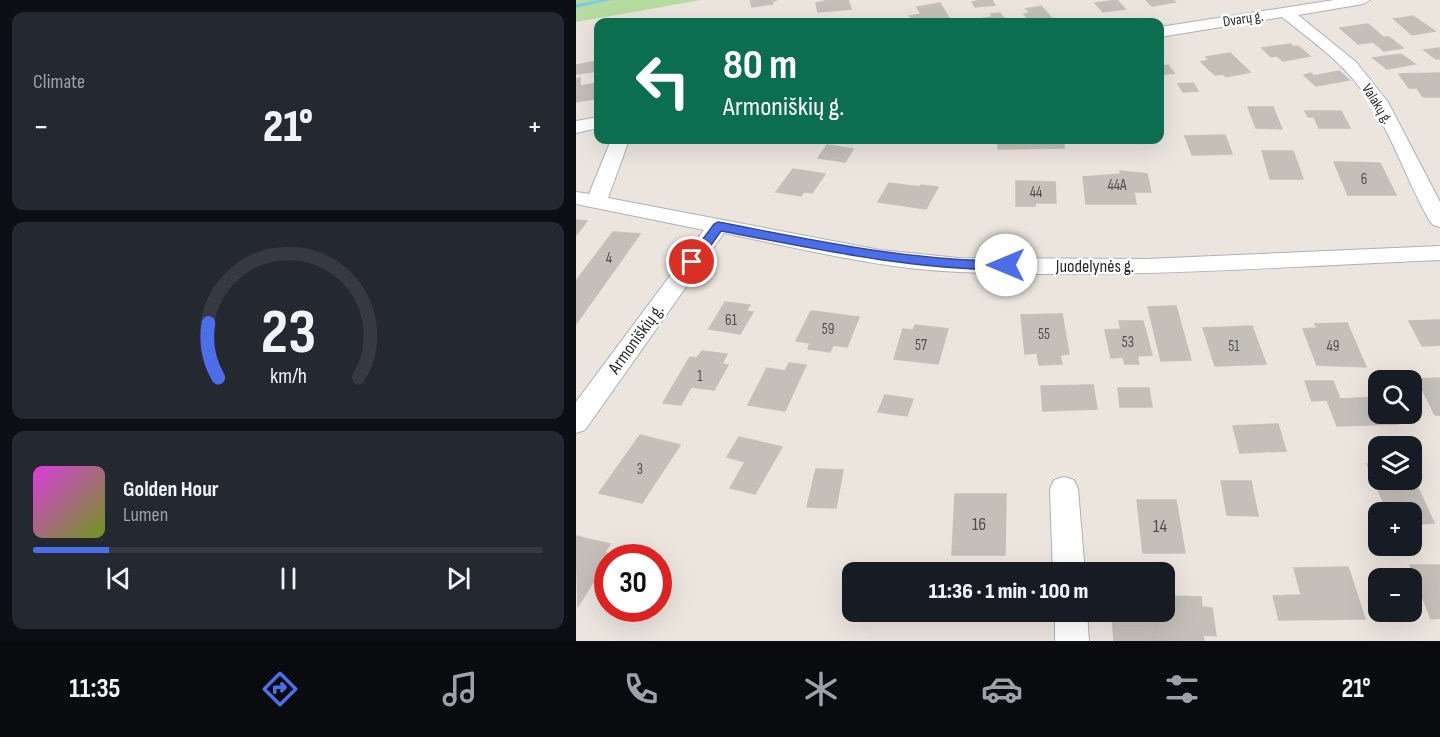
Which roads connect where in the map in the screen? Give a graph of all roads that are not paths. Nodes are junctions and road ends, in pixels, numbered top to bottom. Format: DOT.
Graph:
graph roads {
  1 [pos="1363,0"];
  2 [pos="1285,12"];
  3 [pos="1164,31"];
  4 [pos="594,124"];
  5 [pos="576,127"];
  6 [pos="618,144"];
  7 [pos="586,200"];
  8 [pos="1440,220"];
  9 [pos="718,226"];
  10 [pos="1440,254"];
  11 [pos="576,422"];
  12 [pos="1064,489"];
  13 [pos="1068,562"];
  14 [pos="1071,622"];
  15 [pos="1072,641"];
  1 -- 2 [label="street, Dvarų g."];
  2 -- 3 [label="street, Dvarų g."];
  2 -- 8 [label="street, Valakų g."];
  4 -- 5 [label="street"];
  6 -- 7 [label="street"];
  7 -- 9 [label="street, Juodelynės g."];
  9 -- 10 [label="street, Juodelynės g."];
  9 -- 11 [label="street, Armoniškių g."];
  12 -- 13 [label="street"];
  14 -- 15 [label="street"];
}
